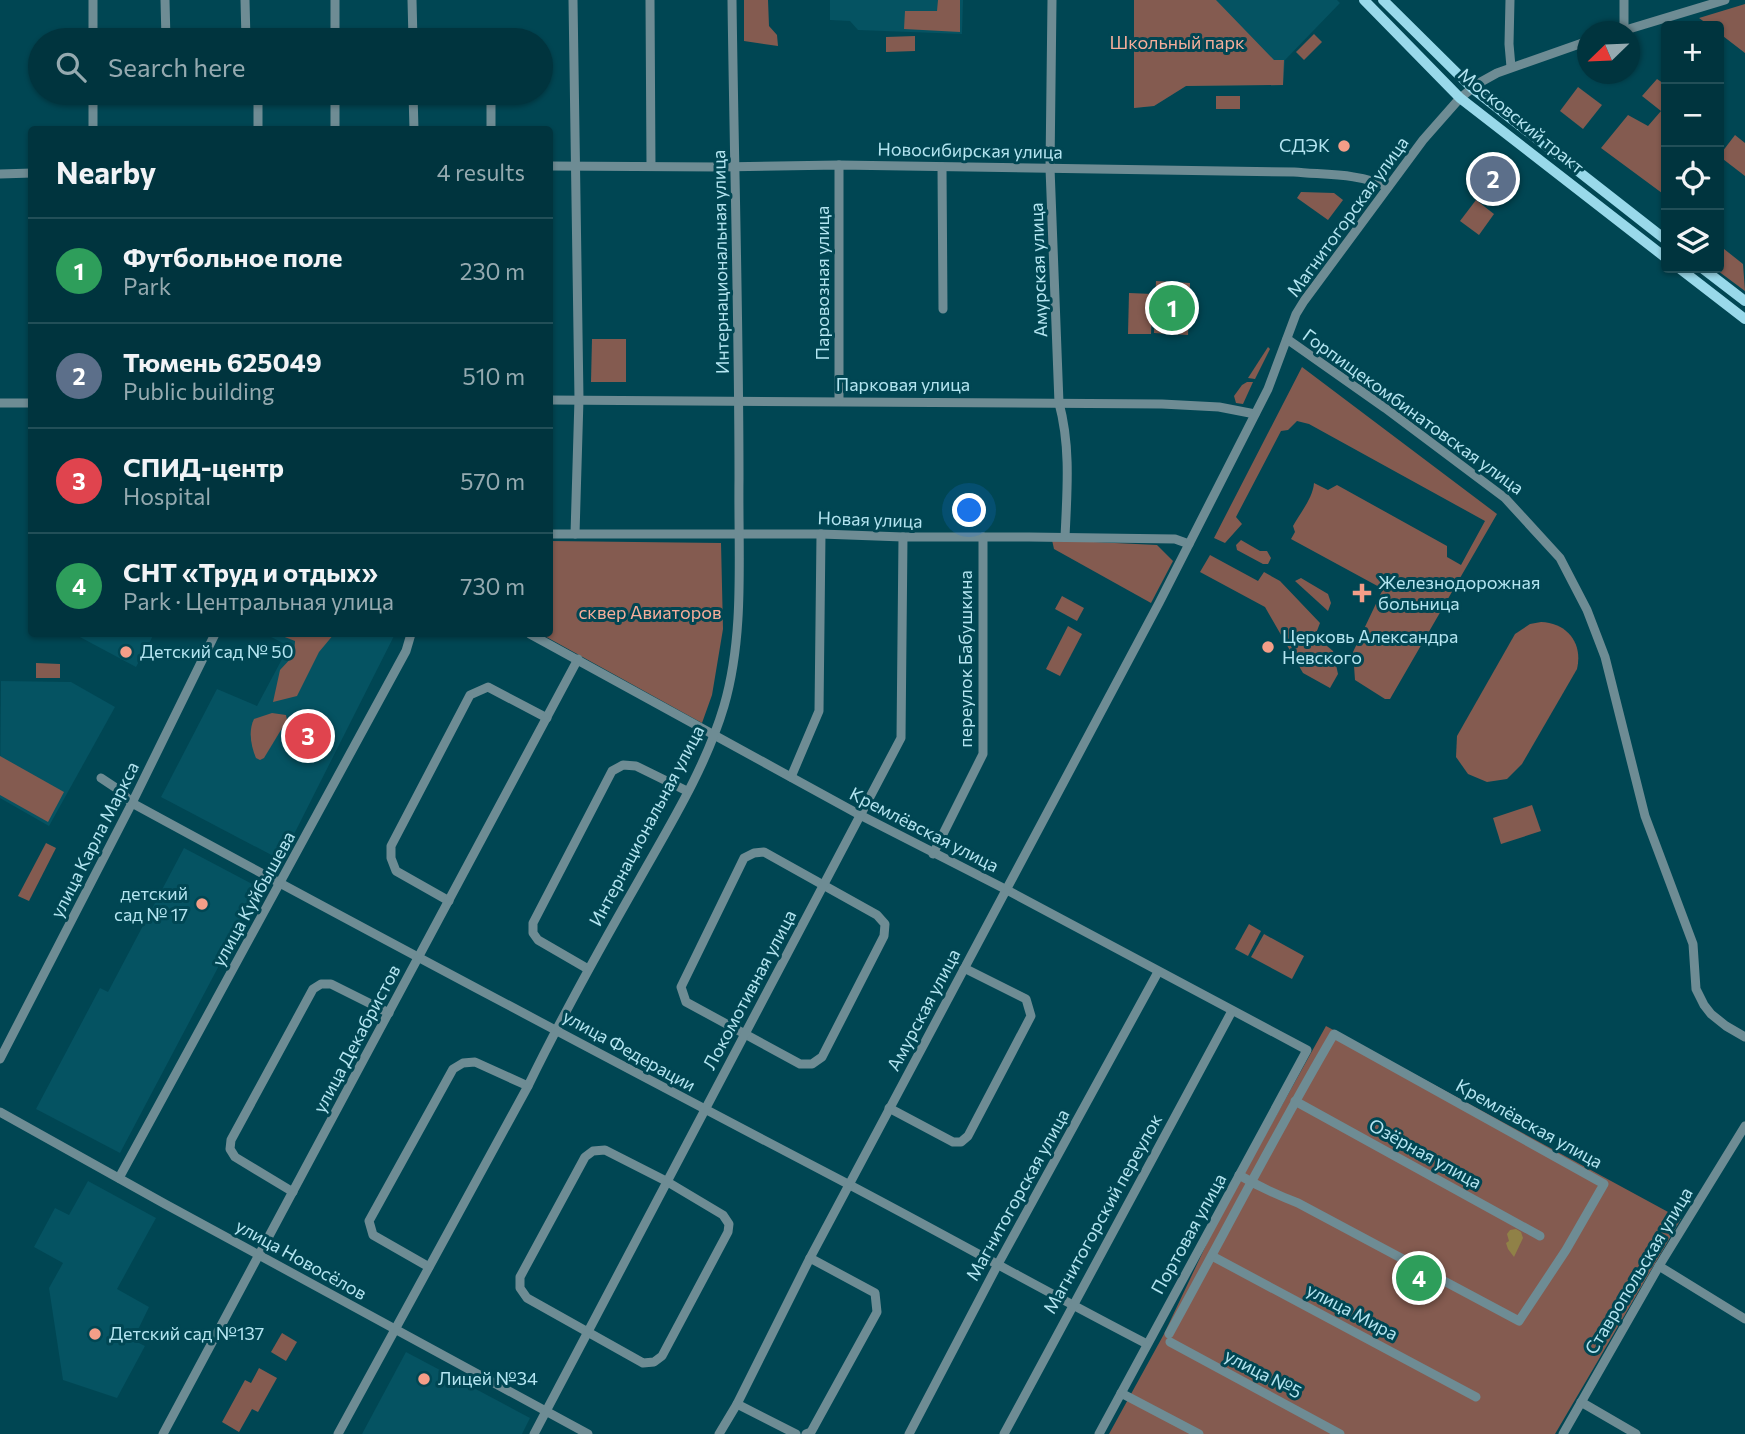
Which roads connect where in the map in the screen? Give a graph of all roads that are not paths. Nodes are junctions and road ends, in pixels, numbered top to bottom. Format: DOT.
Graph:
graph roads {
  1 [pos="93,0"];
  2 [pos="165,0"];
  3 [pos="245,0"];
  4 [pos="335,0"];
  5 [pos="412,0"];
  6 [pos="573,0"];
  7 [pos="650,0"];
  8 [pos="732,0"];
  9 [pos="1052,0"];
  10 [pos="1364,0"];
  11 [pos="1383,0"];
  12 [pos="1510,0"];
  13 [pos="1624,0"];
  14 [pos="1726,0"];
  15 [pos="1623,21"];
  16 [pos="1640,26"];
  17 [pos="93,28"];
  18 [pos="166,28"];
  19 [pos="246,28"];
  20 [pos="335,28"];
  21 [pos="412,28"];
  22 [pos="1577,44"];
  23 [pos="1511,67"];
  24 [pos="1472,88"];
  25 [pos="1460,98"];
  26 [pos="93,105"];
  27 [pos="258,105"];
  28 [pos="335,105"];
  29 [pos="413,105"];
  30 [pos="491,105"];
  31 [pos="93,126"];
  32 [pos="258,126"];
  33 [pos="335,126"];
  34 [pos="414,126"];
  35 [pos="491,126"];
  36 [pos="839,165"];
  37 [pos="553,166"];
  38 [pos="577,166"];
  39 [pos="651,166"];
  40 [pos="734,167"];
  41 [pos="942,167"];
  42 [pos="1050,168"];
  43 [pos="28,173"];
  44 [pos="0,174"];
  45 [pos="1388,187"];
  46 [pos="1661,236"];
  47 [pos="1661,254"];
  48 [pos="1685,273"];
  49 [pos="1709,273"];
  50 [pos="1745,301"];
  51 [pos="943,309"];
  52 [pos="1745,319"];
  53 [pos="1287,339"];
  54 [pos="579,399"];
  55 [pos="553,400"];
  56 [pos="839,401"];
  57 [pos="739,402"];
  58 [pos="0,403"];
  59 [pos="28,403"];
  60 [pos="1059,403"];
  61 [pos="1255,414"];
  62 [pos="553,534"];
  63 [pos="575,534"];
  64 [pos="738,534"];
  65 [pos="821,534"];
  66 [pos="902,537"];
  67 [pos="983,537"];
  68 [pos="1065,537"];
  69 [pos="1189,544"];
  70 [pos="1159,603"];
  71 [pos="214,637"];
  72 [pos="410,637"];
  73 [pos="536,637"];
  74 [pos="578,659"];
  75 [pos="547,718"];
  76 [pos="714,734"];
  77 [pos="791,777"];
  78 [pos="101,778"];
  79 [pos="687,791"];
  80 [pos="132,803"];
  81 [pos="860,815"];
  82 [pos="933,854"];
  83 [pos="824,883"];
  84 [pos="280,884"];
  85 [pos="1006,890"];
  86 [pos="449,901"];
  87 [pos="418,958"];
  88 [pos="964,968"];
  89 [pos="588,969"];
  90 [pos="1158,972"];
  91 [pos="1232,1011"];
  92 [pos="389,1013"];
  93 [pos="556,1029"];
  94 [pos="745,1034"];
  95 [pos="1745,1037"];
  96 [pos="1307,1050"];
  97 [pos="0,1059"];
  98 [pos="528,1086"];
  99 [pos="1295,1101"];
  100 [pos="889,1108"];
  101 [pos="705,1111"];
  102 [pos="0,1112"];
  103 [pos="1745,1126"];
  104 [pos="1238,1175"];
  105 [pos="119,1178"];
  106 [pos="666,1181"];
  107 [pos="1251,1182"];
  108 [pos="848,1184"];
  109 [pos="293,1192"];
  110 [pos="1540,1236"];
  111 [pos="259,1255"];
  112 [pos="1212,1256"];
  113 [pos="810,1258"];
  114 [pos="997,1266"];
  115 [pos="1659,1266"];
  116 [pos="429,1268"];
  117 [pos="1071,1305"];
  118 [pos="1745,1319"];
  119 [pos="395,1328"];
  120 [pos="587,1333"];
  121 [pos="1147,1344"];
  122 [pos="1121,1393"];
  123 [pos="1476,1397"];
  124 [pos="1581,1402"];
  125 [pos="737,1404"];
  126 [pos="546,1411"];
  127 [pos="163,1434"];
  128 [pos="338,1434"];
  129 [pos="534,1434"];
  130 [pos="588,1434"];
  131 [pos="719,1434"];
  132 [pos="796,1434"];
  133 [pos="806,1434"];
  134 [pos="909,1434"];
  135 [pos="1004,1434"];
  136 [pos="1099,1434"];
  137 [pos="1199,1434"];
  138 [pos="1340,1434"];
  139 [pos="1563,1434"];
  140 [pos="1636,1434"];
  1 -- 17 [label="street"];
  2 -- 18 [label="street"];
  3 -- 19 [label="street"];
  4 -- 20 [label="street"];
  5 -- 21 [label="street"];
  6 -- 38 [label="street"];
  7 -- 39 [label="street"];
  8 -- 40 [label="street, Интернациональная улица"];
  9 -- 42 [label="street, Амурская улица"];
  10 -- 25 [label="main road, Московский тракт"];
  11 -- 24 [label="main road, Московский тракт"];
  12 -- 23 [label="street"];
  13 -- 15 [label="street"];
  14 -- 16 [label="street"];
  22 -- 23 [label="street, Магнитогорская улица"];
  23 -- 24 [label="street, Магнитогорская улица"];
  24 -- 25 [label="street, Магнитогорская улица"];
  24 -- 46 [label="main road, Московский тракт"];
  25 -- 45 [label="street, Магнитогорская улица"];
  25 -- 47 [label="main road, Московский тракт"];
  26 -- 31 [label="street"];
  27 -- 32 [label="street"];
  28 -- 33 [label="street"];
  29 -- 34 [label="street"];
  30 -- 35 [label="street"];
  36 -- 40 [label="street, Новосибирская улица"];
  36 -- 41 [label="street, Новосибирская улица"];
  36 -- 56 [label="street, Паровозная улица"];
  37 -- 38 [label="street, Новосибирская улица"];
  38 -- 39 [label="street, Новосибирская улица"];
  38 -- 54 [label="street"];
  39 -- 40 [label="street, Новосибирская улица"];
  40 -- 57 [label="street, Интернациональная улица"];
  41 -- 42 [label="street, Новосибирская улица"];
  41 -- 51 [label="street"];
  42 -- 45 [label="street, Новосибирская улица"];
  42 -- 60 [label="street, Амурская улица"];
  43 -- 44 [label="street"];
  45 -- 53 [label="street, Магнитогорская улица"];
  48 -- 52 [label="main road"];
  49 -- 50 [label="main road"];
  53 -- 61 [label="street, Магнитогорская улица"];
  53 -- 95 [label="street, Горпищекомбинатовская улица"];
  54 -- 55 [label="street, Парковая улица"];
  54 -- 57 [label="street, Парковая улица"];
  54 -- 63 [label="street"];
  56 -- 57 [label="street, Парковая улица"];
  56 -- 60 [label="street, Парковая улица"];
  57 -- 64 [label="street, Интернациональная улица"];
  58 -- 59 [label="street"];
  60 -- 61 [label="street, Парковая улица"];
  60 -- 68 [label="street, Амурская улица"];
  61 -- 69 [label="street, Магнитогорская улица"];
  62 -- 63 [label="street, Новая улица"];
  63 -- 64 [label="street, Новая улица"];
  64 -- 65 [label="street, Новая улица"];
  64 -- 76 [label="street, Интернациональная улица"];
  65 -- 66 [label="street, Новая улица"];
  65 -- 77 [label="street"];
  66 -- 67 [label="street, Новая улица"];
  66 -- 81 [label="street, Локомотивная улица"];
  67 -- 68 [label="street, Новая улица"];
  67 -- 82 [label="street, переулок Бабушкина"];
  68 -- 69 [label="street, Новая улица"];
  69 -- 70 [label="street, Магнитогорская улица"];
  70 -- 85 [label="street, Амурская улица"];
  71 -- 80 [label="street, улица Карла Маркса"];
  72 -- 84 [label="street, улица Куйбышева"];
  73 -- 74 [label="street, Кремлёвская улица"];
  74 -- 75 [label="street, улица Декабристов"];
  74 -- 76 [label="street, Кремлёвская улица"];
  75 -- 86 [label="street, улица Декабристов"];
  75 -- 86 [label="street"];
  76 -- 77 [label="street, Кремлёвская улица"];
  76 -- 79 [label="street, Интернациональная улица"];
  77 -- 81 [label="street, Кремлёвская улица"];
  78 -- 80 [label="street, улица Федерации"];
  79 -- 89 [label="street, Интернациональная улица"];
  79 -- 89 [label="street"];
  80 -- 84 [label="street, улица Федерации"];
  80 -- 97 [label="street, улица Карла Маркса"];
  81 -- 82 [label="street, Кремлёвская улица"];
  81 -- 83 [label="street, Локомотивная улица"];
  82 -- 85 [label="street, Кремлёвская улица"];
  83 -- 94 [label="street, Локомотивная улица"];
  83 -- 94 [label="street"];
  83 -- 94 [label="street"];
  84 -- 87 [label="street, улица Федерации"];
  84 -- 105 [label="street, улица Куйбышева"];
  85 -- 88 [label="street, Амурская улица"];
  85 -- 90 [label="street, Кремлёвская улица"];
  86 -- 87 [label="street, улица Декабристов"];
  87 -- 92 [label="street, улица Декабристов"];
  87 -- 93 [label="street, улица Федерации"];
  88 -- 100 [label="street, Амурская улица"];
  88 -- 100 [label="street"];
  89 -- 93 [label="street, Интернациональная улица"];
  90 -- 91 [label="street, Кремлёвская улица"];
  90 -- 114 [label="street, Магнитогорская улица"];
  91 -- 96 [label="street, Кремлёвская улица"];
  91 -- 117 [label="street, Магнитогорский переулок"];
  92 -- 109 [label="street, улица Декабристов"];
  92 -- 109 [label="street"];
  93 -- 98 [label="street, Интернациональная улица"];
  93 -- 101 [label="street, улица Федерации"];
  94 -- 101 [label="street, Локомотивная улица"];
  96 -- 104 [label="street, Портовая улица"];
  98 -- 116 [label="street, Интернациональная улица"];
  98 -- 116 [label="street"];
  99 -- 107 [label="street"];
  99 -- 107 [label="street, Кремлёвская улица"];
  99 -- 110 [label="street, Озёрная улица"];
  100 -- 108 [label="street, Амурская улица"];
  101 -- 106 [label="street, Локомотивная улица"];
  101 -- 108 [label="street, улица Федерации"];
  102 -- 105 [label="street, улица Новосёлов"];
  103 -- 115 [label="street, Ставропольская улица"];
  104 -- 107 [label="street"];
  104 -- 121 [label="street, Портовая улица"];
  105 -- 111 [label="street, улица Новосёлов"];
  106 -- 120 [label="street, Локомотивная улица"];
  106 -- 120 [label="street"];
  106 -- 120 [label="street"];
  107 -- 112 [label="street"];
  108 -- 113 [label="street, Амурская улица"];
  108 -- 114 [label="street, улица Федерации"];
  109 -- 111 [label="street, улица Декабристов"];
  111 -- 119 [label="street, улица Новосёлов"];
  111 -- 127 [label="street, улица Декабристов"];
  112 -- 123 [label="street, улица Мира"];
  112 -- 138 [label="street, улица №5"];
  113 -- 125 [label="street, Амурская улица"];
  113 -- 133 [label="street"];
  114 -- 117 [label="street, улица Федерации"];
  114 -- 134 [label="street, Магнитогорская улица"];
  115 -- 118 [label="street"];
  115 -- 124 [label="street, Ставропольская улица"];
  116 -- 119 [label="street, Интернациональная улица"];
  117 -- 121 [label="street, улица Федерации"];
  117 -- 135 [label="street, Магнитогорский переулок"];
  119 -- 126 [label="street, улица Новосёлов"];
  119 -- 128 [label="street, Интернациональная улица"];
  120 -- 126 [label="street, Локомотивная улица"];
  121 -- 122 [label="street, Портовая улица"];
  122 -- 136 [label="street, Портовая улица"];
  122 -- 137 [label="street"];
  124 -- 139 [label="street, Ставропольская улица"];
  124 -- 140 [label="street"];
  125 -- 131 [label="street, Амурская улица"];
  125 -- 132 [label="street"];
  126 -- 129 [label="street, Локомотивная улица"];
  126 -- 130 [label="street, улица Новосёлов"];
}
